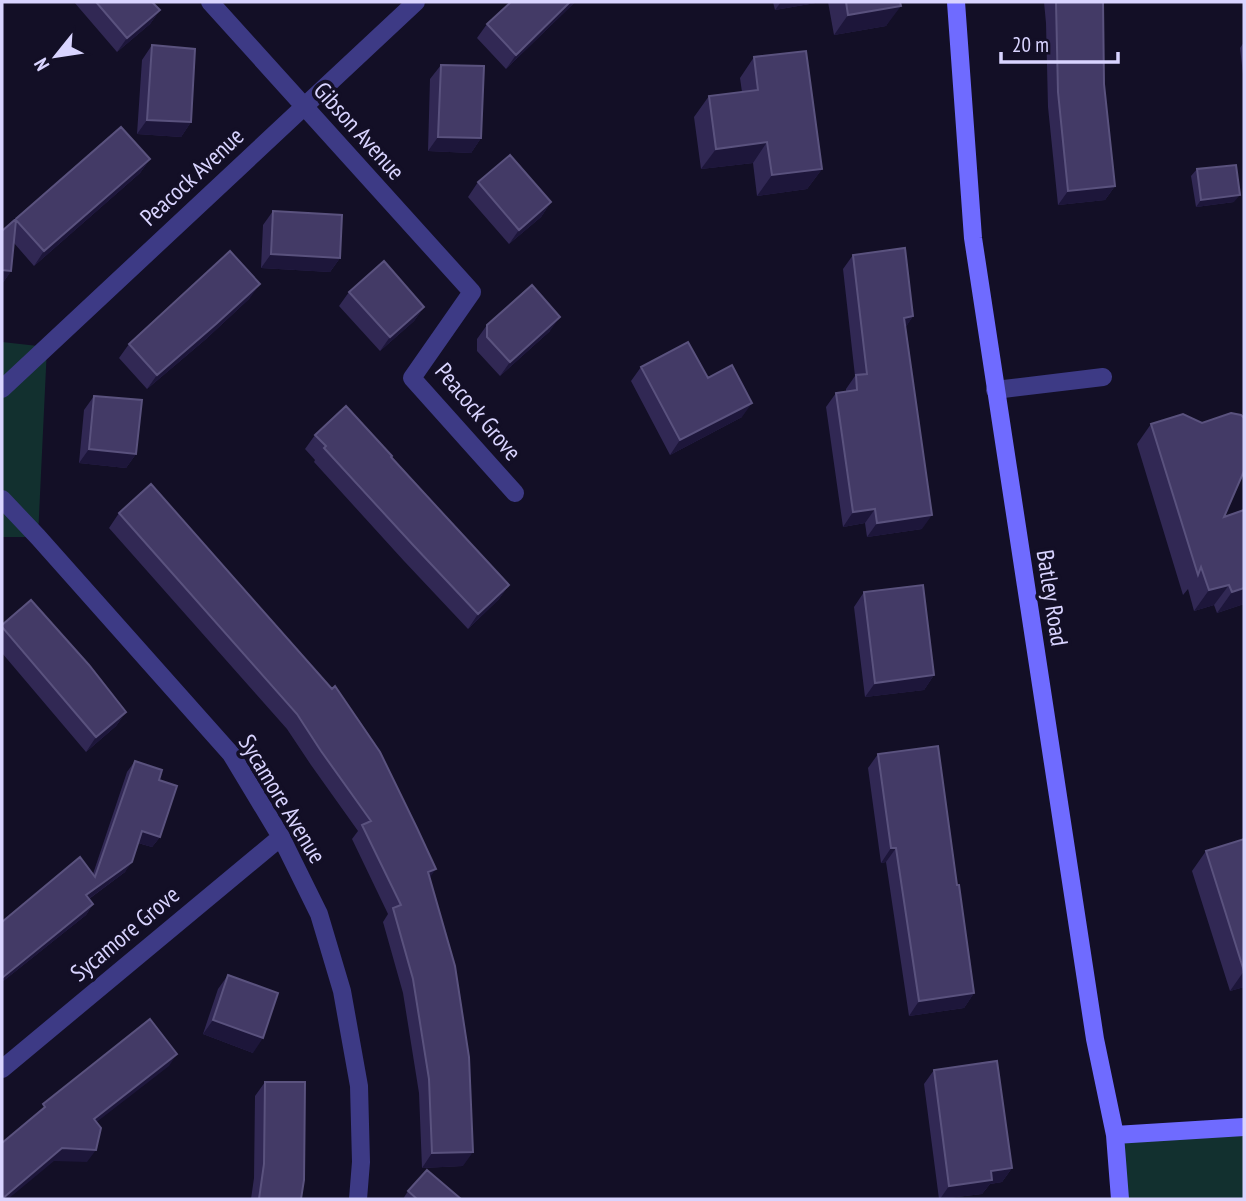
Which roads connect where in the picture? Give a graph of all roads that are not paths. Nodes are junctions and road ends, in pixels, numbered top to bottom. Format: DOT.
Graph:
graph roads {
  1 [pos="210,2"];
  2 [pos="416,2"];
  3 [pos="956,2"];
  4 [pos="304,107"];
  5 [pos="472,292"];
  6 [pos="1103,377"];
  7 [pos="2,389"];
  8 [pos="995,390"];
  9 [pos="515,493"];
  10 [pos="2,499"];
  11 [pos="281,837"];
  12 [pos="2,1069"];
  13 [pos="1244,1127"];
  14 [pos="1115,1135"];
  15 [pos="358,1199"];
  16 [pos="1120,1199"];
  1 -- 4 [label="street, Gibson Avenue"];
  2 -- 4 [label="street, Peacock Avenue"];
  3 -- 8 [label="street, Batley Road"];
  4 -- 5 [label="street, Gibson Avenue"];
  4 -- 7 [label="street, Peacock Avenue"];
  5 -- 9 [label="street, Peacock Grove"];
  6 -- 8 [label="street"];
  8 -- 14 [label="street, Batley Road"];
  10 -- 11 [label="street, Sycamore Avenue"];
  11 -- 12 [label="street, Sycamore Grove"];
  11 -- 15 [label="street, Sycamore Avenue"];
  13 -- 14 [label="street"];
  14 -- 16 [label="street, Batley Road"];
}
